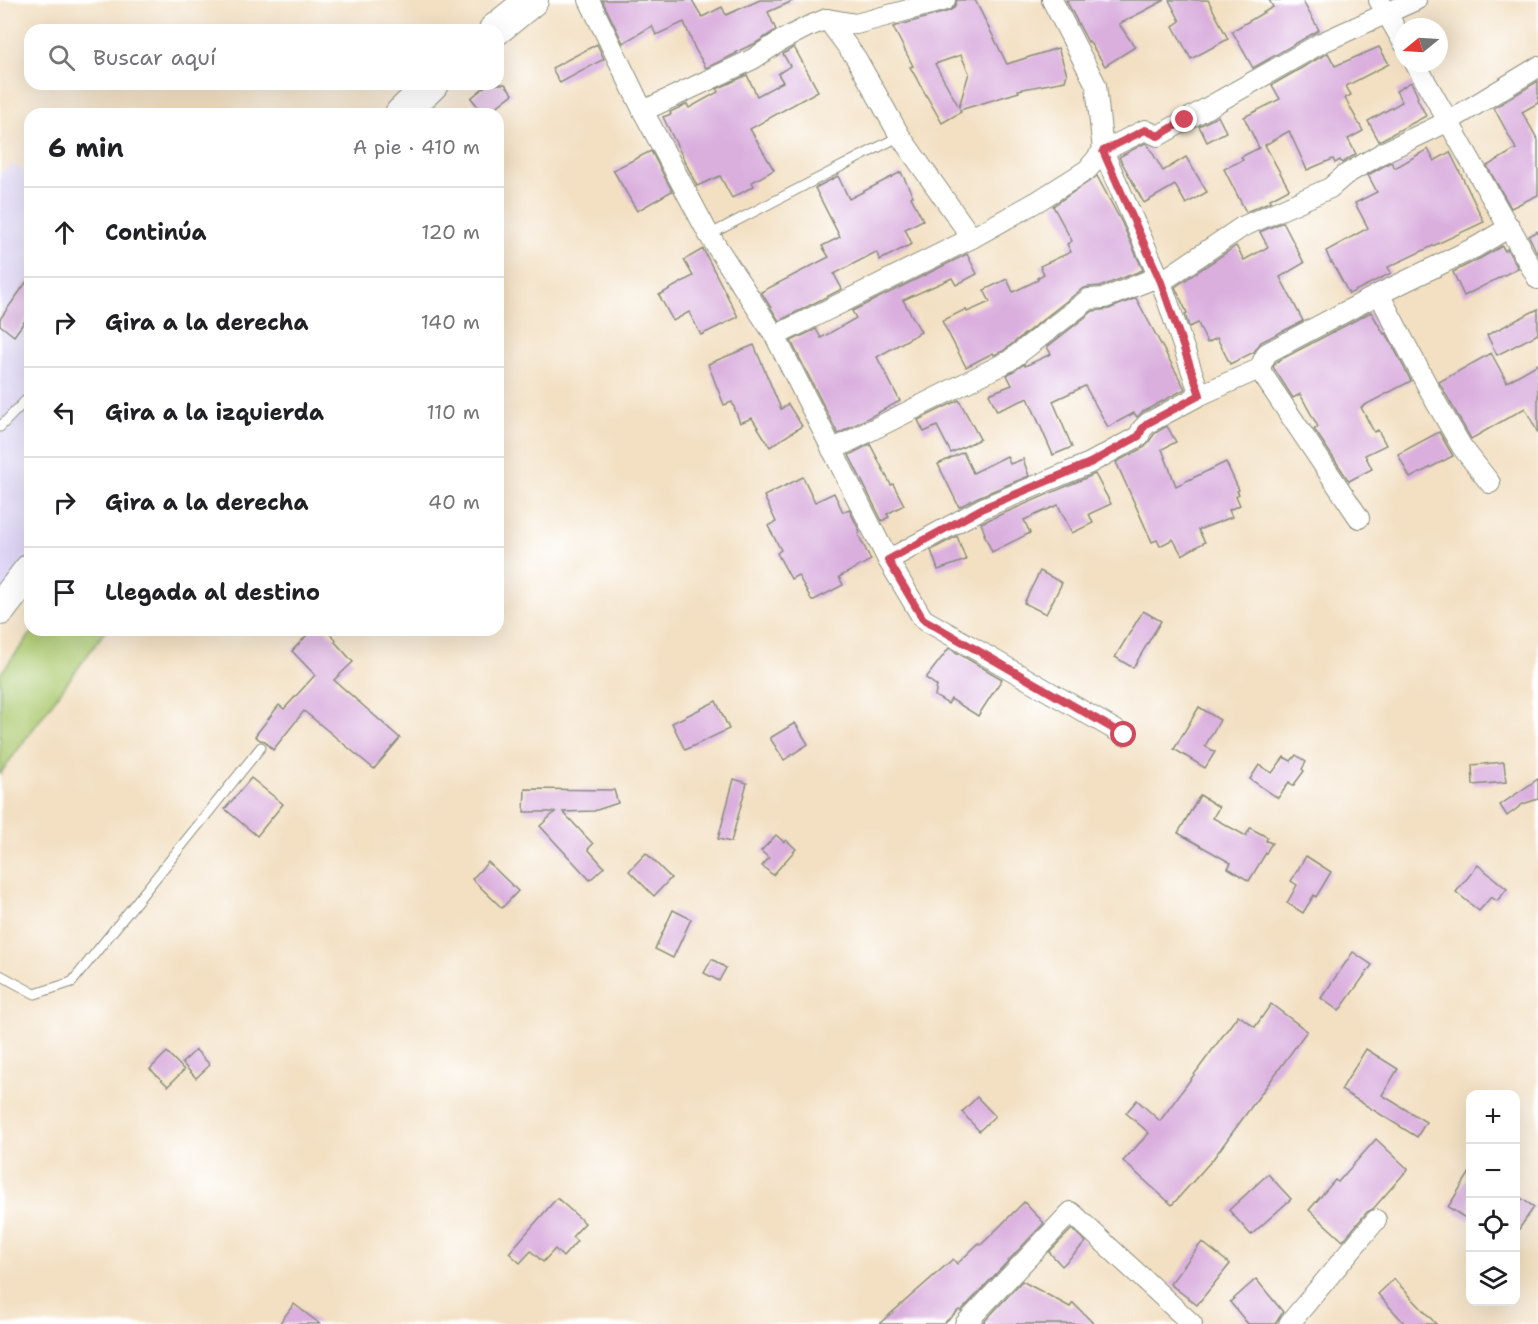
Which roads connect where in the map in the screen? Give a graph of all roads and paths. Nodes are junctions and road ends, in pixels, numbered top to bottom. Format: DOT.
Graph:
graph roads {
  1 [pos="532,0"];
  2 [pos="589,0"];
  3 [pos="945,0"];
  4 [pos="1052,0"];
  5 [pos="1416,0"];
  6 [pos="1383,7"];
  7 [pos="827,19"];
  8 [pos="502,24"];
  9 [pos="1394,26"];
  10 [pos="1538,67"];
  11 [pos="1420,72"];
  12 [pos="426,90"];
  13 [pos="407,108"];
  14 [pos="643,111"];
  15 [pos="1449,122"];
  16 [pos="900,136"];
  17 [pos="1103,151"];
  18 [pos="1510,227"];
  19 [pos="709,235"];
  20 [pos="972,238"];
  21 [pos="1538,279"];
  22 [pos="1161,282"];
  23 [pos="1379,294"];
  24 [pos="775,336"];
  25 [pos="1259,369"];
  26 [pos="1200,395"];
  27 [pos="24,402"];
  28 [pos="0,427"];
  29 [pos="832,450"];
  30 [pos="1490,483"];
  31 [pos="1359,518"];
  32 [pos="888,560"];
  33 [pos="24,578"];
  34 [pos="0,609"];
  35 [pos="1124,735"];
  36 [pos="261,747"];
  37 [pos="0,975"];
  38 [pos="1376,1220"];
  39 [pos="965,1324"];
  40 [pos="1192,1324"];
  41 [pos="1289,1324"];
  1 -- 8 [label="highway"];
  2 -- 14 [label="street"];
  3 -- 7 [label="street"];
  4 -- 17 [label="street"];
  5 -- 6 [label="street"];
  6 -- 9 [label="street"];
  6 -- 17 [label="street"];
  7 -- 14 [label="street"];
  7 -- 16 [label="street"];
  10 -- 15 [label="street"];
  11 -- 15 [label="street"];
  12 -- 13 [label="highway"];
  14 -- 19 [label="street"];
  15 -- 18 [label="street"];
  15 -- 22 [label="street"];
  16 -- 19 [label="lane"];
  16 -- 20 [label="street"];
  17 -- 20 [label="street"];
  17 -- 22 [label="street"];
  18 -- 21 [label="street"];
  18 -- 23 [label="street"];
  19 -- 24 [label="street"];
  20 -- 24 [label="street"];
  22 -- 26 [label="street"];
  22 -- 29 [label="street"];
  23 -- 25 [label="street"];
  23 -- 30 [label="street"];
  24 -- 29 [label="street"];
  25 -- 26 [label="street"];
  25 -- 31 [label="street"];
  26 -- 32 [label="street"];
  27 -- 28 [label="lane"];
  29 -- 32 [label="street"];
  32 -- 35 [label="street"];
  33 -- 34 [label="highway"];
  36 -- 37 [label="lane"];
  38 -- 41 [label="street"];
  39 -- 40 [label="street"];
}
